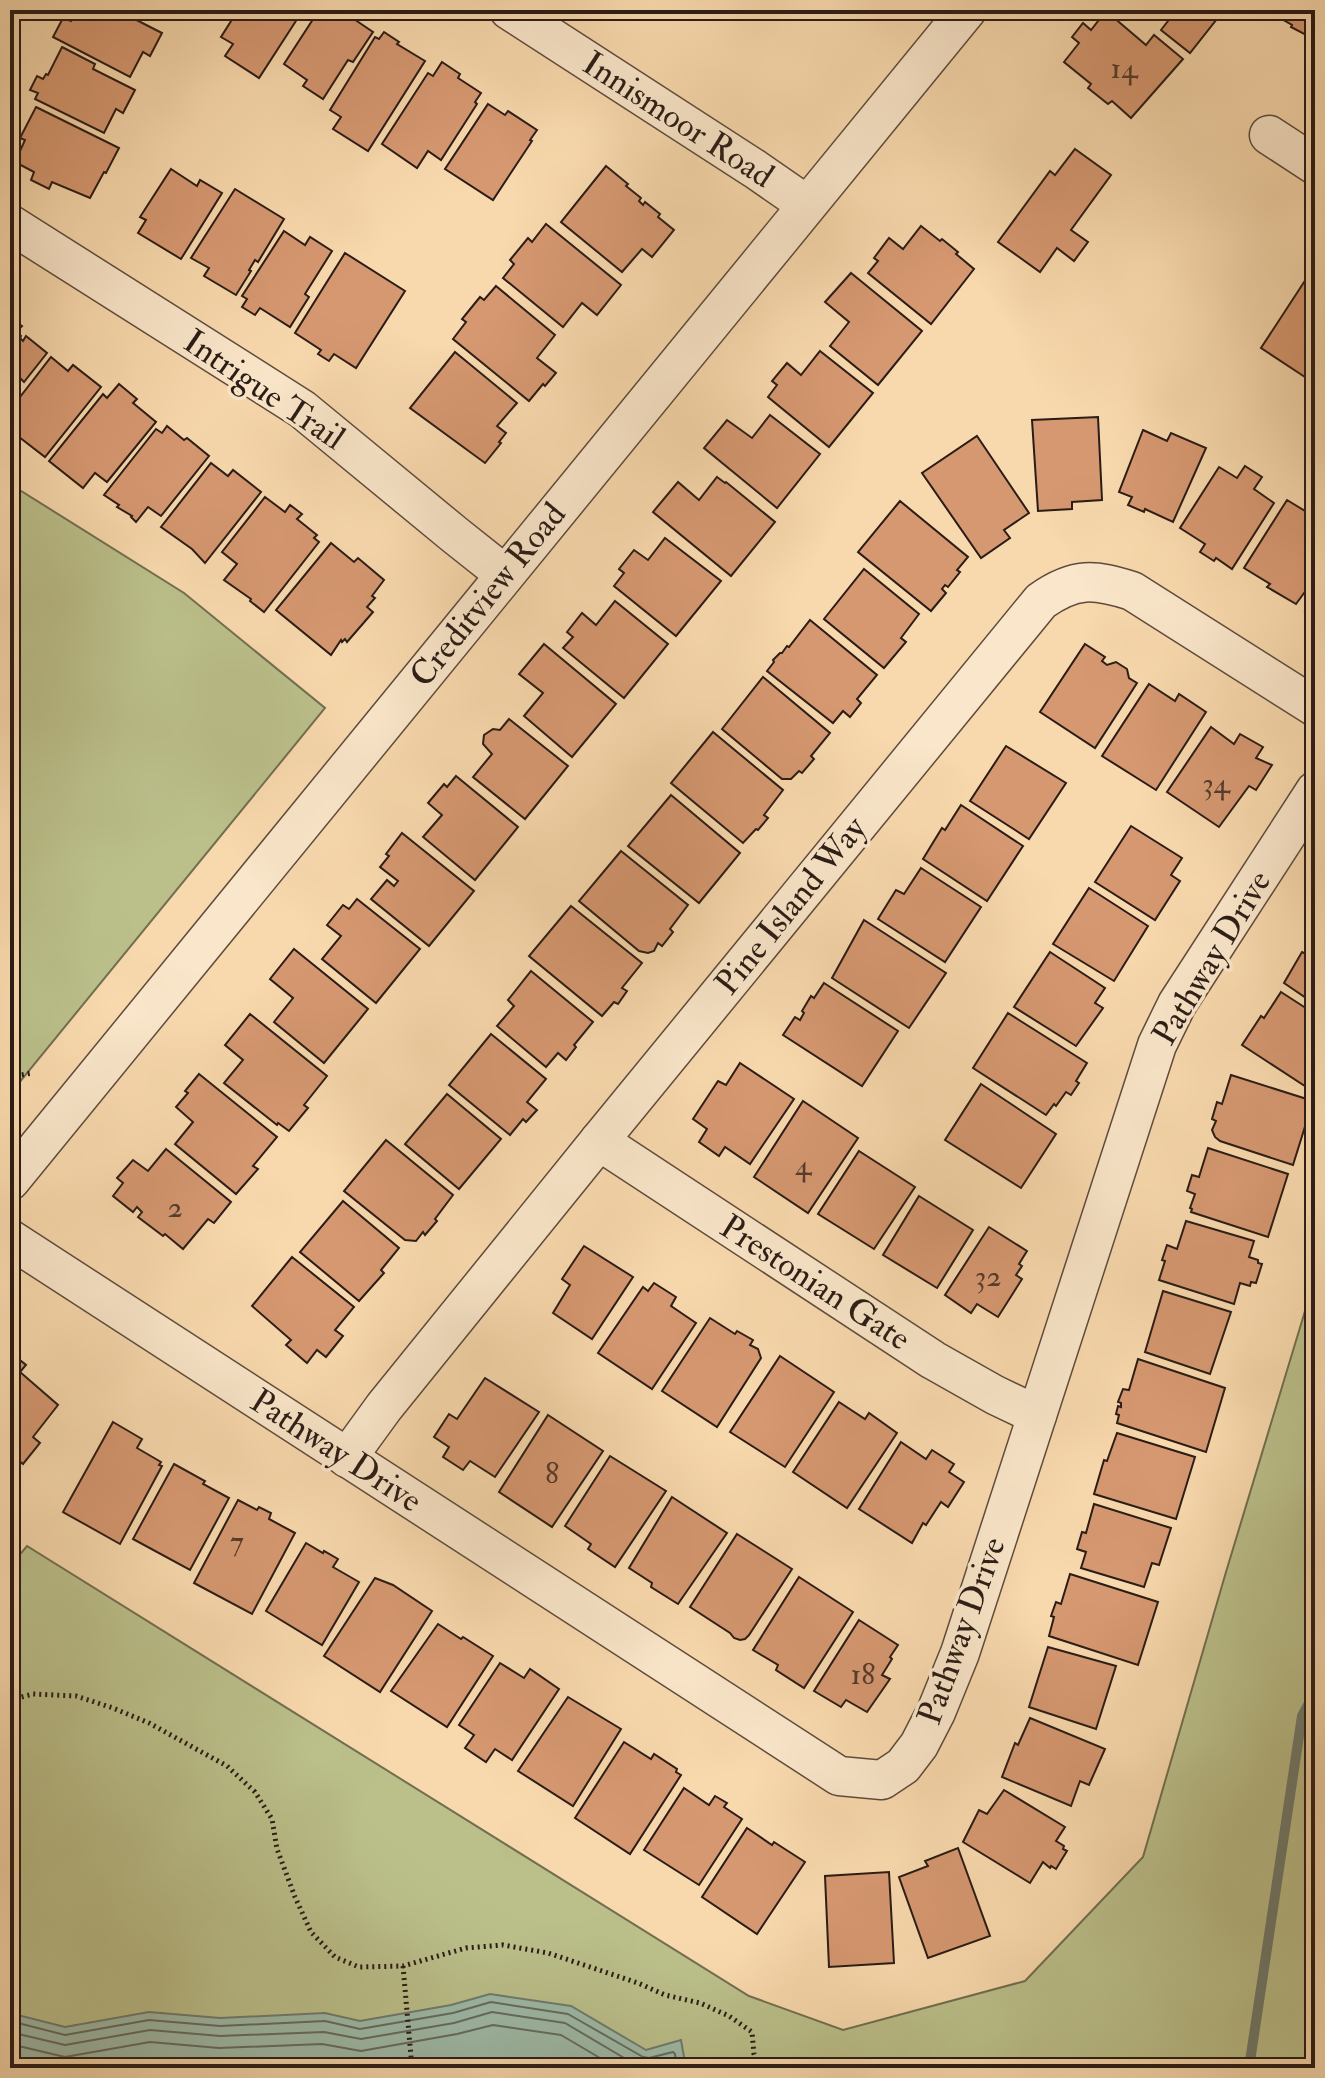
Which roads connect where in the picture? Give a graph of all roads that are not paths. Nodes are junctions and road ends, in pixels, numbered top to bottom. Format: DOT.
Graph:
graph roads {
  1 [pos="509,10"];
  2 [pos="967,10"];
  3 [pos="1269,135"];
  4 [pos="1315,165"];
  5 [pos="807,205"];
  6 [pos="10,224"];
  7 [pos="504,574"];
  8 [pos="1315,707"];
  9 [pos="1315,791"];
  10 [pos="599,1141"];
  11 [pos="10,1181"];
  12 [pos="10,1239"];
  13 [pos="1037,1415"];
  14 [pos="347,1458"];
  1 -- 5 [label="street, Innismoor Road"];
  2 -- 5 [label="street, Creditview Road"];
  3 -- 4 [label="street"];
  5 -- 7 [label="street, Creditview Road"];
  6 -- 7 [label="street, Intrigue Trail"];
  7 -- 11 [label="street, Creditview Road"];
  8 -- 10 [label="street, Pine Island Way"];
  9 -- 13 [label="street, Pathway Drive"];
  10 -- 13 [label="street, Prestonian Gate"];
  10 -- 14 [label="street, Pine Island Way"];
  12 -- 14 [label="street, Pathway Drive"];
  13 -- 14 [label="street, Pathway Drive"];
}
